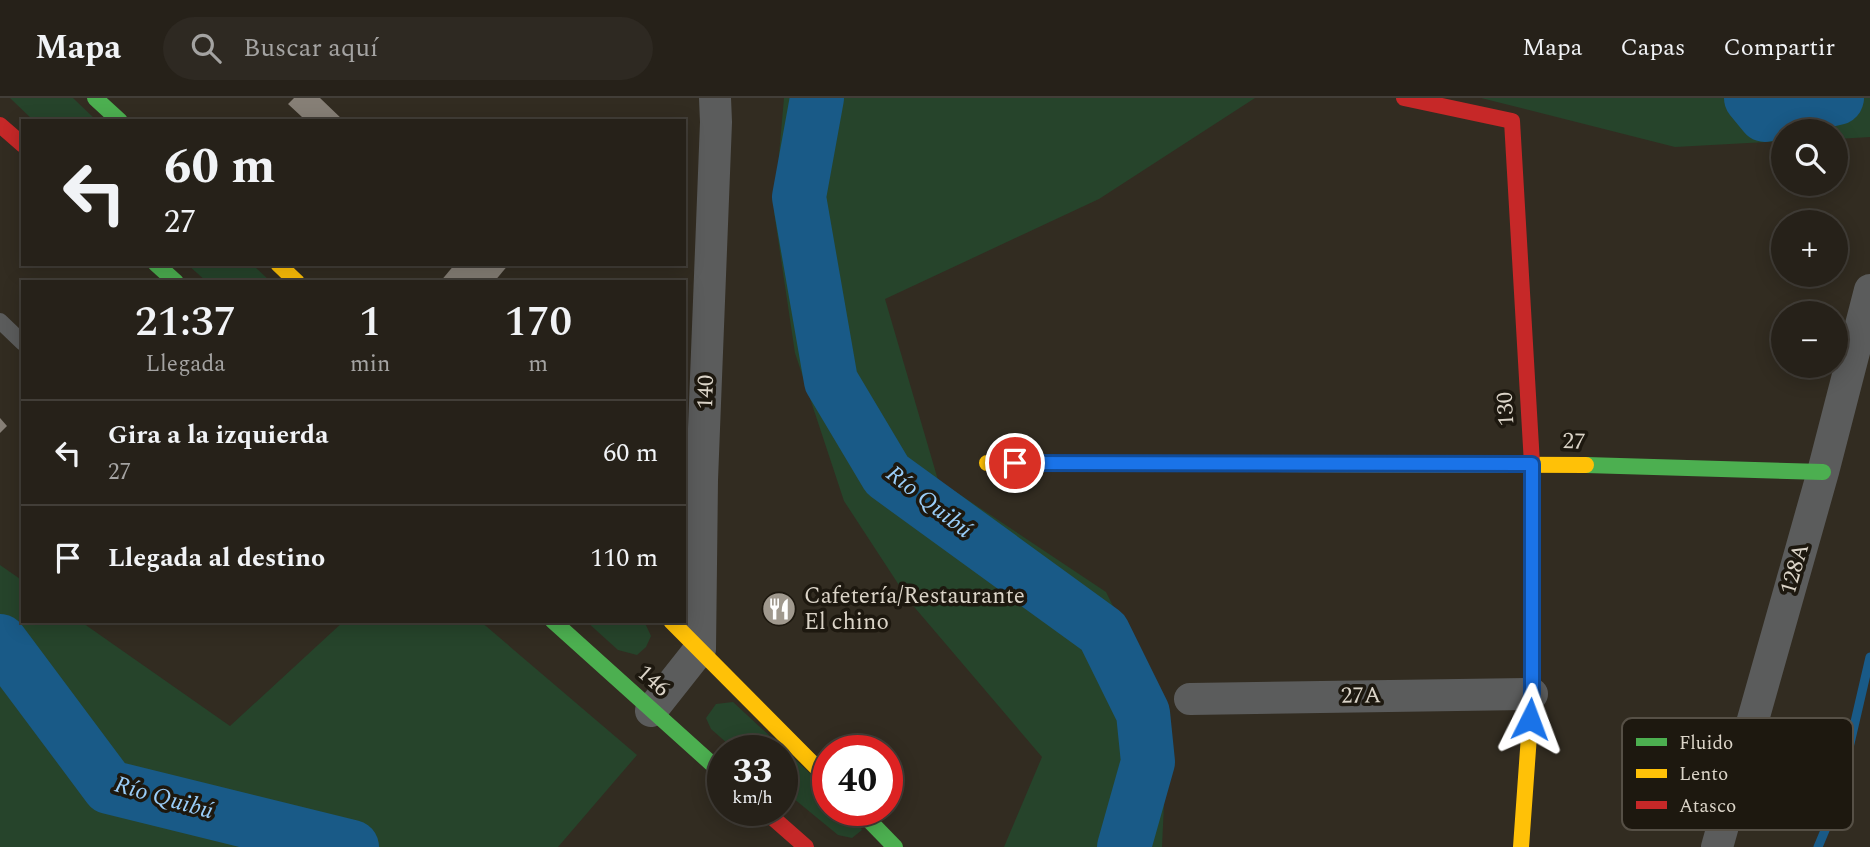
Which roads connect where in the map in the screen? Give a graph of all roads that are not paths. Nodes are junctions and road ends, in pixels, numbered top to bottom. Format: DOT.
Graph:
graph roads {
  1 [pos="96,98"];
  2 [pos="715,98"];
  3 [pos="1404,98"];
  4 [pos="118,119"];
  5 [pos="0,125"];
  6 [pos="21,143"];
  7 [pos="158,266"];
  8 [pos="280,266"];
  9 [pos="174,280"];
  10 [pos="295,280"];
  11 [pos="1870,290"];
  12 [pos="0,321"];
  13 [pos="21,341"];
  14 [pos="987,463"];
  15 [pos="1532,464"];
  16 [pos="1822,472"];
  17 [pos="556,623"];
  18 [pos="673,623"];
  19 [pos="700,649"];
  20 [pos="1532,694"];
  21 [pos="1190,699"];
  22 [pos="651,710"];
  23 [pos="1753,718"];
  24 [pos="707,760"];
  25 [pos="812,763"];
  26 [pos="782,826"];
  27 [pos="875,826"];
  28 [pos="1722,830"];
  29 [pos="806,847"];
  30 [pos="895,847"];
  31 [pos="1521,847"];
  32 [pos="1717,847"];
  1 -- 4 [label="street"];
  2 -- 19 [label="street, 140"];
  3 -- 15 [label="street, 130"];
  5 -- 6 [label="street"];
  7 -- 9 [label="street"];
  8 -- 10 [label="street"];
  11 -- 16 [label="street, 128A"];
  12 -- 13 [label="lane"];
  14 -- 15 [label="street, 27"];
  15 -- 16 [label="street, 27"];
  15 -- 20 [label="street, 130"];
  16 -- 23 [label="street, 128A"];
  17 -- 22 [label="street, 146"];
  18 -- 19 [label="street"];
  19 -- 22 [label="street"];
  19 -- 25 [label="street"];
  20 -- 21 [label="street, 27A"];
  20 -- 31 [label="street, 130"];
  22 -- 24 [label="street, 146"];
  26 -- 29 [label="street"];
  27 -- 30 [label="street"];
  28 -- 32 [label="street, 128A"];
}
